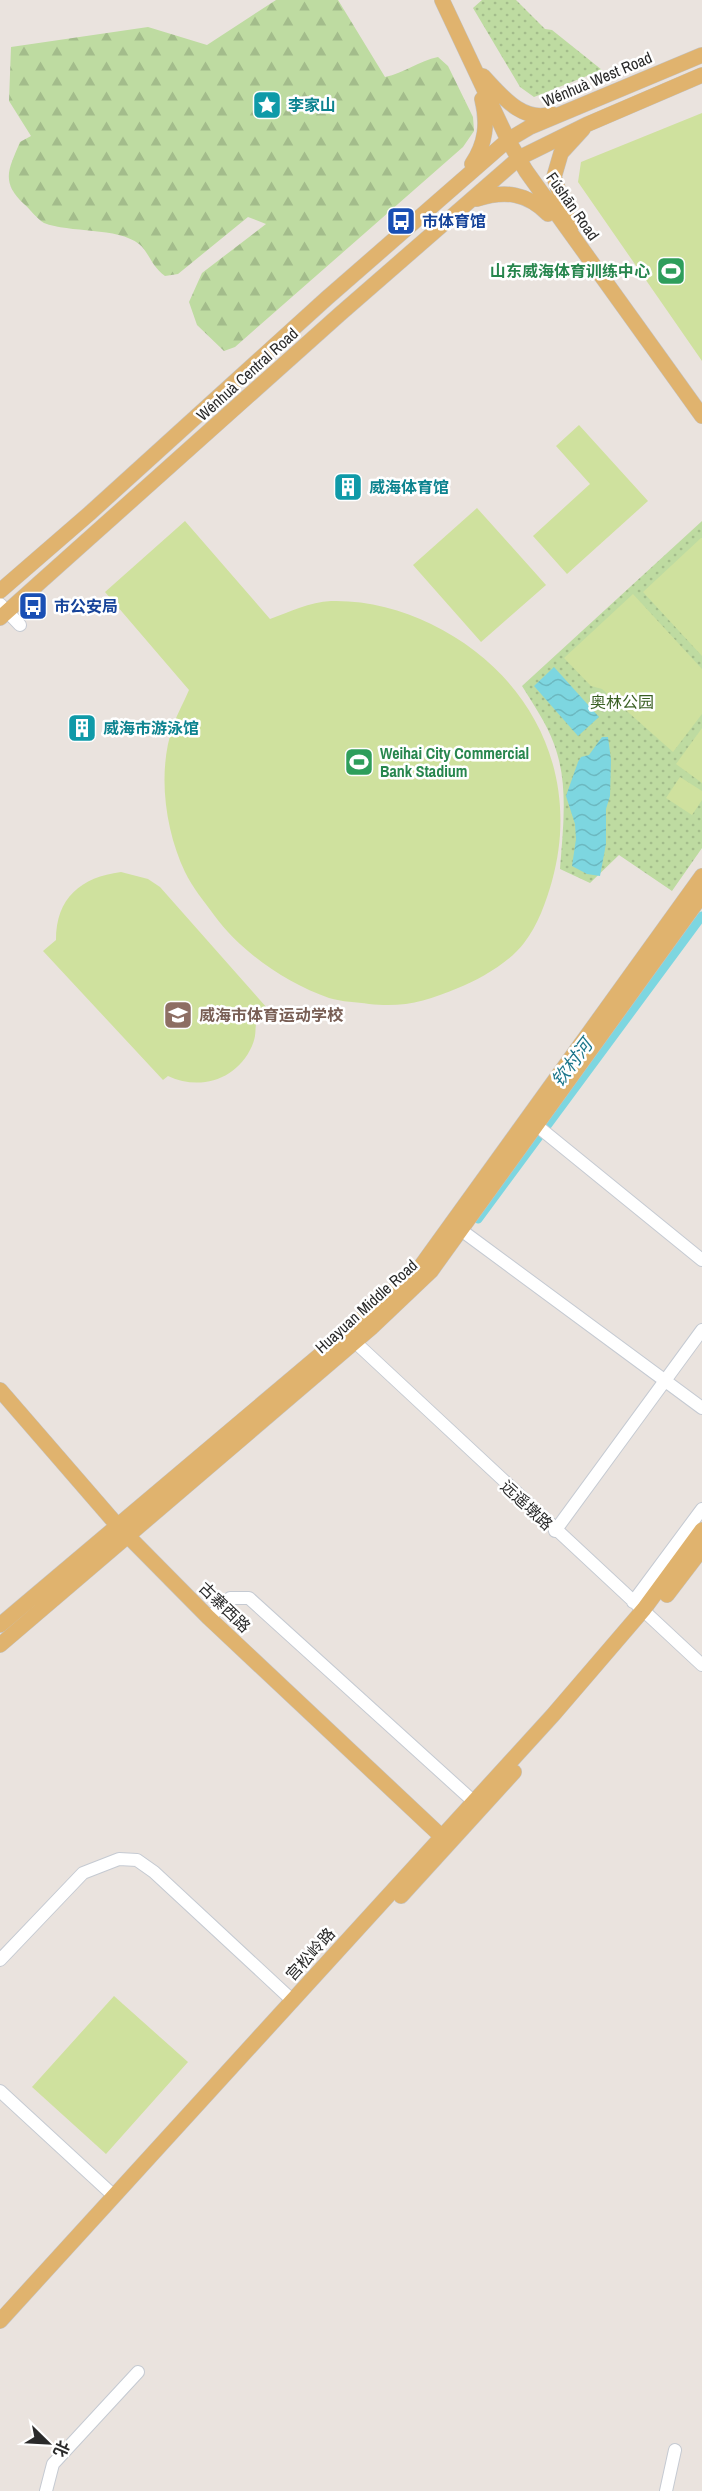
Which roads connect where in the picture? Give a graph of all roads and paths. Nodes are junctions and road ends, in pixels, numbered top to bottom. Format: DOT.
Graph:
graph roads {
  1 [pos="442,0"];
  2 [pos="702,55"];
  3 [pos="475,67"];
  4 [pos="702,75"];
  5 [pos="578,107"];
  6 [pos="588,124"];
  7 [pos="508,140"];
  8 [pos="519,158"];
  9 [pos="464,177"];
  10 [pos="472,201"];
  11 [pos="577,244"];
  12 [pos="702,416"];
  13 [pos="0,591"];
  14 [pos="2,611"];
  15 [pos="20,626"];
  16 [pos="702,876"];
  17 [pos="702,895"];
  18 [pos="540,1129"];
  19 [pos="461,1230"];
  20 [pos="702,1260"];
  21 [pos="702,1330"];
  22 [pos="355,1342"];
  23 [pos="663,1381"];
  24 [pos="0,1390"];
  25 [pos="702,1408"];
  26 [pos="702,1509"];
  27 [pos="123,1530"];
  28 [pos="702,1530"];
  29 [pos="555,1531"];
  30 [pos="702,1549"];
  31 [pos="642,1609"];
  32 [pos="209,1618"];
  33 [pos="0,1625"];
  34 [pos="0,1645"];
  35 [pos="702,1665"];
  36 [pos="473,1801"];
  37 [pos="441,1836"];
  38 [pos="0,1960"];
  39 [pos="293,2001"];
  40 [pos="0,2091"];
  41 [pos="114,2196"];
  42 [pos="0,2320"];
  43 [pos="0,2334"];
  44 [pos="138,2372"];
  45 [pos="675,2450"];
  46 [pos="46,2491"];
  47 [pos="666,2491"];
  1 -- 3 [label="main road, Fúshān Road"];
  2 -- 5 [label="main road, Wénhuà West Road"];
  3 -- 5 [label="main road"];
  3 -- 7 [label="main road, Fúshān Road"];
  3 -- 9 [label="main road"];
  4 -- 6 [label="main road"];
  5 -- 7 [label="main road, Wénhuà West Road"];
  6 -- 8 [label="main road"];
  6 -- 11 [label="main road"];
  7 -- 8 [label="main road, Fúshān Road"];
  7 -- 9 [label="main road, Wénhuà Central Road"];
  8 -- 10 [label="main road, Wénhuà Central Road"];
  8 -- 11 [label="main road, Fúshān Road"];
  9 -- 13 [label="main road, Wénhuà Central Road"];
  10 -- 11 [label="main road"];
  10 -- 14 [label="main road, Wénhuà Central Road"];
  11 -- 12 [label="main road, Fúshān Road"];
  14 -- 15 [label="street"];
  16 -- 27 [label="main road, Huayuan Middle Road"];
  17 -- 18 [label="main road, Huayuan Middle Road"];
  18 -- 19 [label="main road, Huayuan Middle Road"];
  18 -- 20 [label="street"];
  19 -- 22 [label="main road, Huayuan Middle Road"];
  19 -- 23 [label="street"];
  21 -- 23 [label="street"];
  22 -- 27 [label="main road, Huayuan Middle Road"];
  22 -- 29 [label="street, 远遥墩路"];
  23 -- 25 [label="street"];
  23 -- 29 [label="street"];
  24 -- 27 [label="main road, 古寨西路"];
  26 -- 31 [label="street"];
  27 -- 32 [label="main road, 古寨西路"];
  27 -- 33 [label="main road, Huayuan Middle Road"];
  27 -- 34 [label="main road, Huayuan Middle Road"];
  28 -- 31 [label="main road"];
  29 -- 31 [label="street, 远遥墩路"];
  30 -- 31 [label="main road"];
  31 -- 35 [label="street, 远遥墩路"];
  31 -- 36 [label="main road, 宫松岭路"];
  31 -- 43 [label="main road"];
  32 -- 36 [label="street"];
  32 -- 37 [label="main road, 古寨西路"];
  36 -- 37 [label="main road, 宫松岭路"];
  37 -- 39 [label="main road, 宫松岭路"];
  38 -- 39 [label="street"];
  39 -- 41 [label="main road, 宫松岭路"];
  40 -- 41 [label="street"];
  41 -- 42 [label="main road, 宫松岭路"];
  44 -- 46 [label="street"];
  45 -- 47 [label="street"];
}
